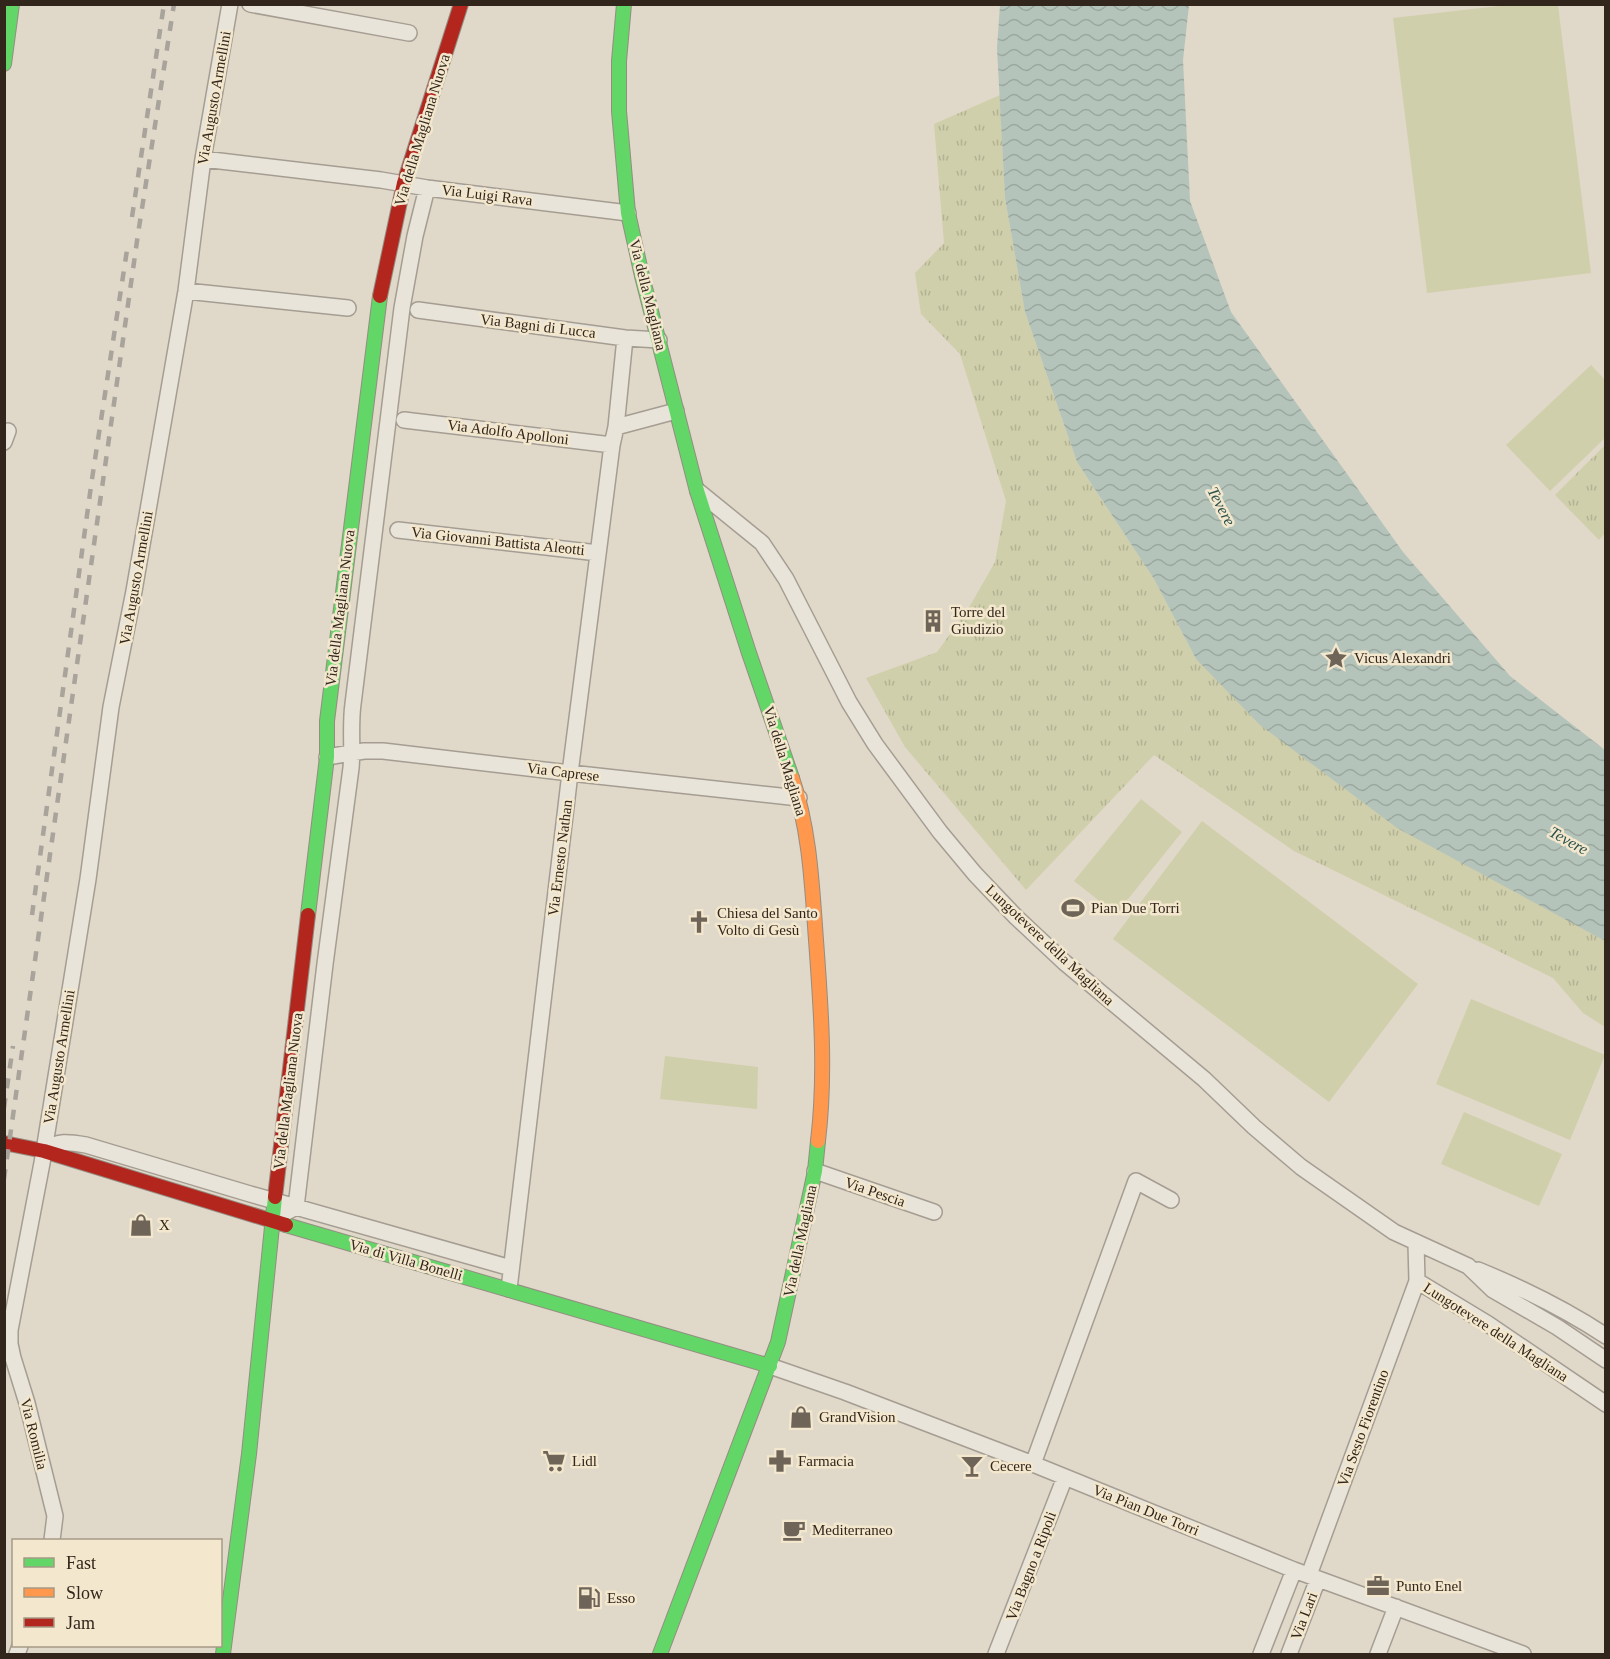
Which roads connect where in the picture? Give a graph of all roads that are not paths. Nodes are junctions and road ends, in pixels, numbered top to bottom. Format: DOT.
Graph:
graph roads {
  1 [pos="12,4"];
  2 [pos="230,4"];
  3 [pos="250,4"];
  4 [pos="461,4"];
  5 [pos="624,4"];
  6 [pos="409,33"];
  7 [pos="4,64"];
  8 [pos="203,159"];
  9 [pos="404,183"];
  10 [pos="427,188"];
  11 [pos="628,213"];
  12 [pos="186,291"];
  13 [pos="348,308"];
  14 [pos="418,310"];
  15 [pos="625,338"];
  16 [pos="659,340"];
  17 [pos="676,411"];
  18 [pos="404,420"];
  19 [pos="616,427"];
  20 [pos="612,445"];
  21 [pos="698,490"];
  22 [pos="398,530"];
  23 [pos="598,553"];
  24 [pos="352,753"];
  25 [pos="327,757"];
  26 [pos="570,774"];
  27 [pos="799,798"];
  28 [pos="4,1143"];
  29 [pos="44,1151"];
  30 [pos="815,1171"];
  31 [pos="1171,1200"];
  32 [pos="274,1201"];
  33 [pos="296,1207"];
  34 [pos="934,1212"];
  35 [pos="271,1221"];
  36 [pos="1416,1243"];
  37 [pos="1468,1266"];
  38 [pos="511,1268"];
  39 [pos="1417,1281"];
  40 [pos="509,1289"];
  41 [pos="1605,1336"];
  42 [pos="1605,1360"];
  43 [pos="770,1366"];
  44 [pos="1605,1404"];
  45 [pos="1033,1464"];
  46 [pos="1065,1477"];
  47 [pos="52,1539"];
  48 [pos="1307,1574"];
  49 [pos="1396,1607"];
  50 [pos="223,1654"];
  51 [pos="660,1654"];
  52 [pos="996,1654"];
  53 [pos="1261,1654"];
  54 [pos="1289,1654"];
  55 [pos="1378,1654"];
  56 [pos="1523,1654"];
  1 -- 7 [label="main road"];
  2 -- 8 [label="street, Via Augusto Armellini"];
  3 -- 6 [label="street"];
  4 -- 9 [label="main road, Via della Magliana Nuova"];
  5 -- 11 [label="main road, Via della Magliana"];
  8 -- 9 [label="street, Via Luigi Rava"];
  8 -- 12 [label="street, Via Augusto Armellini"];
  9 -- 10 [label="street, Via Luigi Rava"];
  9 -- 25 [label="main road, Via della Magliana Nuova"];
  10 -- 11 [label="street, Via Luigi Rava"];
  10 -- 24 [label="street, Via della Magliana Nuova"];
  11 -- 16 [label="main road, Via della Magliana"];
  12 -- 13 [label="street"];
  12 -- 29 [label="street, Via Augusto Armellini"];
  14 -- 15 [label="street, Via Bagni di Lucca"];
  15 -- 16 [label="street, Via Bagni di Lucca"];
  15 -- 19 [label="street, Via Ernesto Nathan"];
  16 -- 17 [label="main road, Via della Magliana"];
  17 -- 19 [label="street"];
  17 -- 21 [label="main road, Via della Magliana"];
  18 -- 20 [label="street, Via Adolfo Apolloni"];
  19 -- 20 [label="street, Via Ernesto Nathan"];
  20 -- 23 [label="street, Via Ernesto Nathan"];
  21 -- 27 [label="main road, Via della Magliana"];
  21 -- 36 [label="street, Lungotevere della Magliana"];
  22 -- 23 [label="street, Via Giovanni Battista Aleotti"];
  23 -- 26 [label="street, Via Ernesto Nathan"];
  24 -- 25 [label="street, Via Caprese"];
  24 -- 26 [label="street, Via Caprese"];
  24 -- 33 [label="street, Via della Magliana Nuova"];
  25 -- 32 [label="main road, Via della Magliana Nuova"];
  26 -- 27 [label="street, Via Caprese"];
  26 -- 38 [label="street, Via Ernesto Nathan"];
  27 -- 30 [label="main road, Via della Magliana"];
  28 -- 29 [label="main road, Via di Villa Bonelli"];
  29 -- 32 [label="street, Via di Villa Bonelli"];
  29 -- 35 [label="main road, Via di Villa Bonelli"];
  29 -- 47 [label="street, Via Romilia"];
  30 -- 34 [label="street, Via Pescia"];
  30 -- 43 [label="main road, Via della Magliana"];
  31 -- 45 [label="street"];
  32 -- 33 [label="street, Via di Villa Bonelli"];
  32 -- 35 [label="main road, Via della Magliana Nuova"];
  33 -- 35 [label="street"];
  33 -- 38 [label="street, Via di Villa Bonelli"];
  35 -- 40 [label="main road, Via di Villa Bonelli"];
  35 -- 50 [label="main road, Via della Magliana Nuova"];
  36 -- 37 [label="street, Lungotevere della Magliana"];
  36 -- 39 [label="street, Lungotevere della Magliana"];
  37 -- 41 [label="street, Lungotevere della Magliana"];
  37 -- 42 [label="street, Lungotevere della Magliana"];
  38 -- 40 [label="street, Via Ernesto Nathan"];
  39 -- 44 [label="street, Lungotevere della Magliana"];
  39 -- 48 [label="street, Via Sesto Fiorentino"];
  40 -- 43 [label="main road, Via di Villa Bonelli"];
  43 -- 45 [label="street, Via Pian Due Torri"];
  43 -- 51 [label="main road, Via della Magliana"];
  45 -- 46 [label="street, Via Pian Due Torri"];
  46 -- 48 [label="street, Via Pian Due Torri"];
  46 -- 52 [label="street, Via Bagno a Ripoli"];
  48 -- 49 [label="street, Via Pian Due Torri"];
  48 -- 53 [label="street"];
  48 -- 54 [label="street, Via Lari"];
  49 -- 55 [label="street"];
  49 -- 56 [label="street, Via Pian Due Torri"];
}
